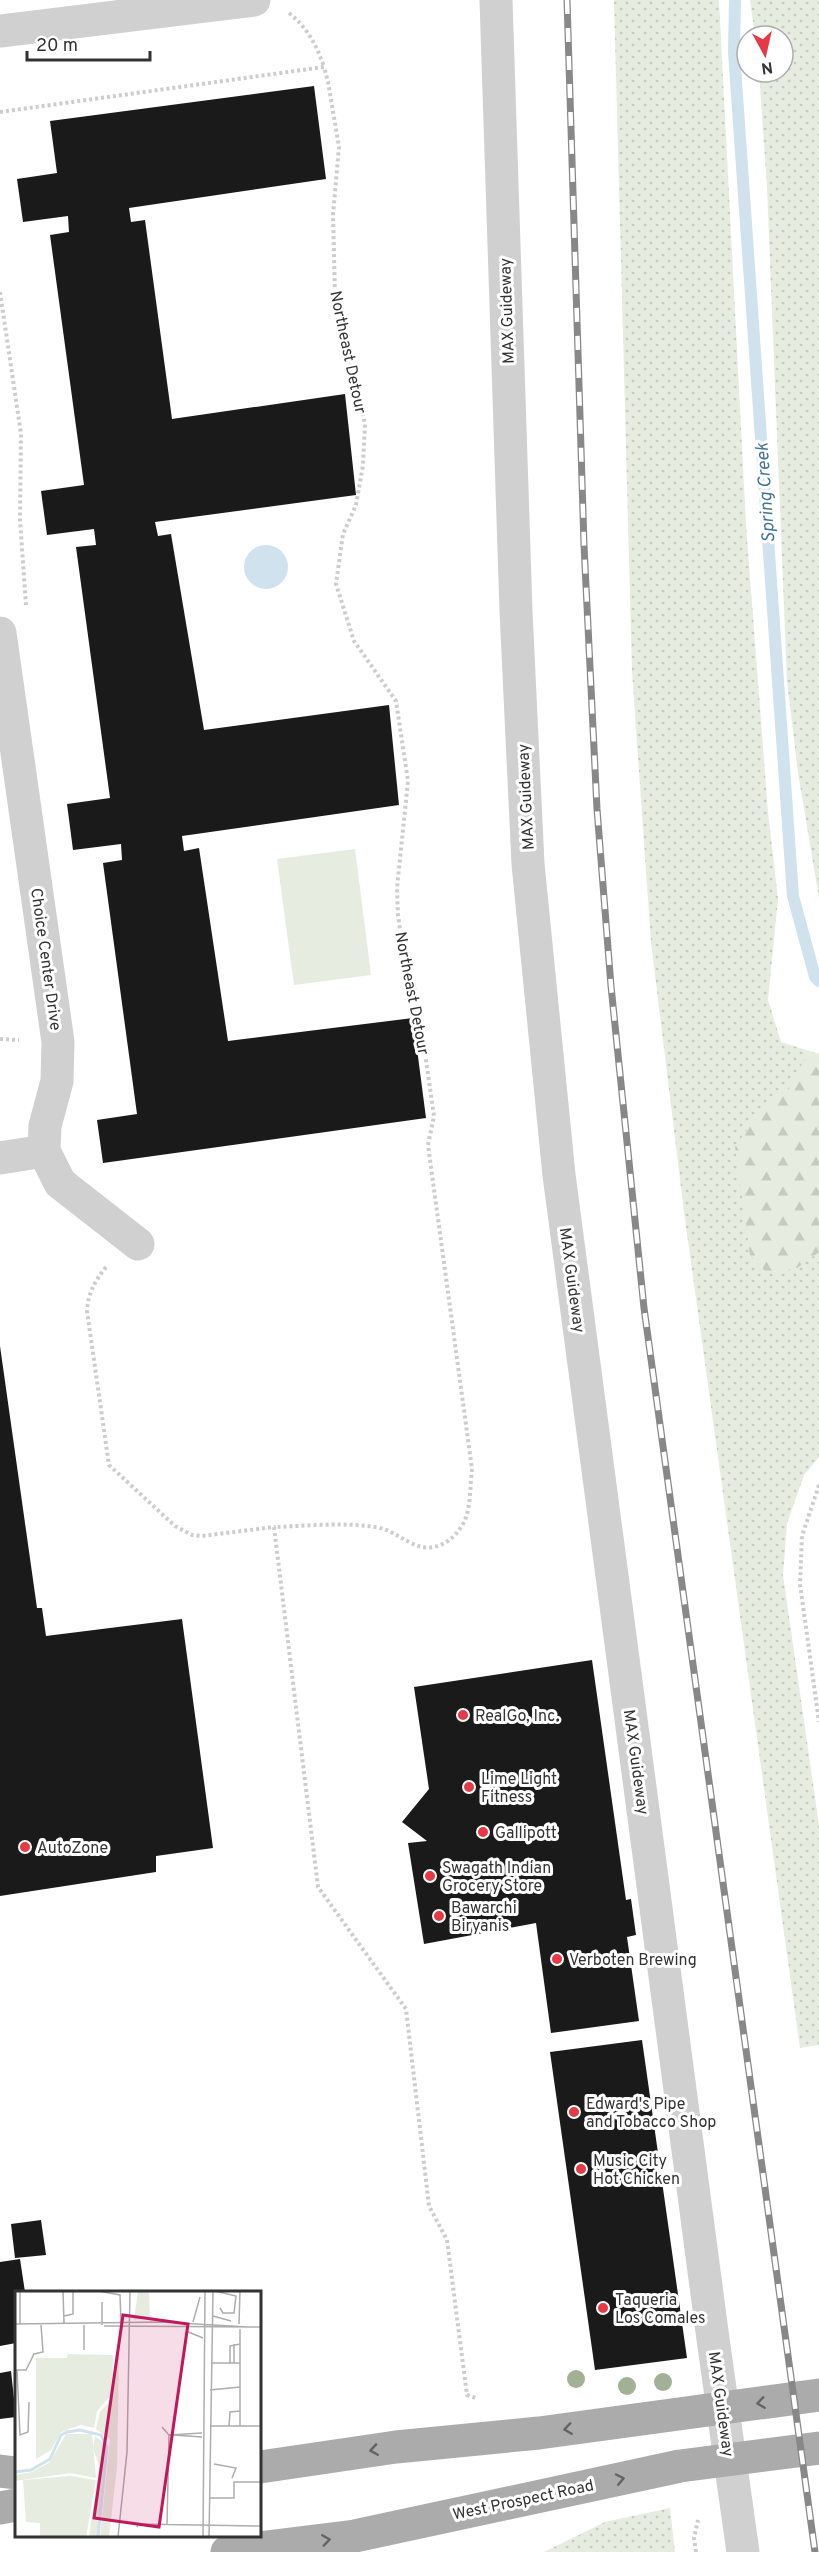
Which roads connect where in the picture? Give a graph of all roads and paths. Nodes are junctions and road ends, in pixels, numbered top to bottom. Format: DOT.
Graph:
graph roads {
  1 [pos="254,0"];
  2 [pos="495,0"];
  3 [pos="287,11"];
  4 [pos="0,32"];
  5 [pos="324,67"];
  6 [pos="0,112"];
  7 [pos="0,633"];
  8 [pos="0,1039"];
  9 [pos="21,1040"];
  10 [pos="44,1151"];
  11 [pos="0,1158"];
  12 [pos="125,1252"];
  13 [pos="819,1485"];
  14 [pos="274,1527"];
  15 [pos="819,1722"];
  16 [pos="466,2395"];
  17 [pos="819,2395"];
  18 [pos="723,2409"];
  19 [pos="819,2448"];
  20 [pos="730,2459"];
  21 [pos="261,2467"];
  22 [pos="0,2470"];
  23 [pos="15,2473"];
  24 [pos="15,2505"];
  25 [pos="0,2508"];
  26 [pos="227,2552"];
  27 [pos="743,2552"];
  1 -- 4 [label="street"];
  2 -- 18 [label="street, MAX Guideway"];
  3 -- 5 [label="path, Northeast Detour"];
  5 -- 6 [label="path"];
  5 -- 14 [label="path, Northeast Detour"];
  7 -- 10 [label="street, Choice Center Drive"];
  8 -- 9 [label="path"];
  10 -- 11 [label="street"];
  10 -- 12 [label="street"];
  12 -- 14 [label="path, Northeast Detour"];
  13 -- 15 [label="path"];
  14 -- 16 [label="path"];
  17 -- 18 [label="main road, one-way"];
  18 -- 20 [label="street, MAX Guideway"];
  18 -- 21 [label="main road, one-way"];
  19 -- 20 [label="main road, West Prospect Road"];
  26 -- 20 [label="main road, West Prospect Road, one-way"];
  20 -- 27 [label="street, MAX Guideway"];
  22 -- 23 [label="main road"];
  24 -- 25 [label="main road"];
}
